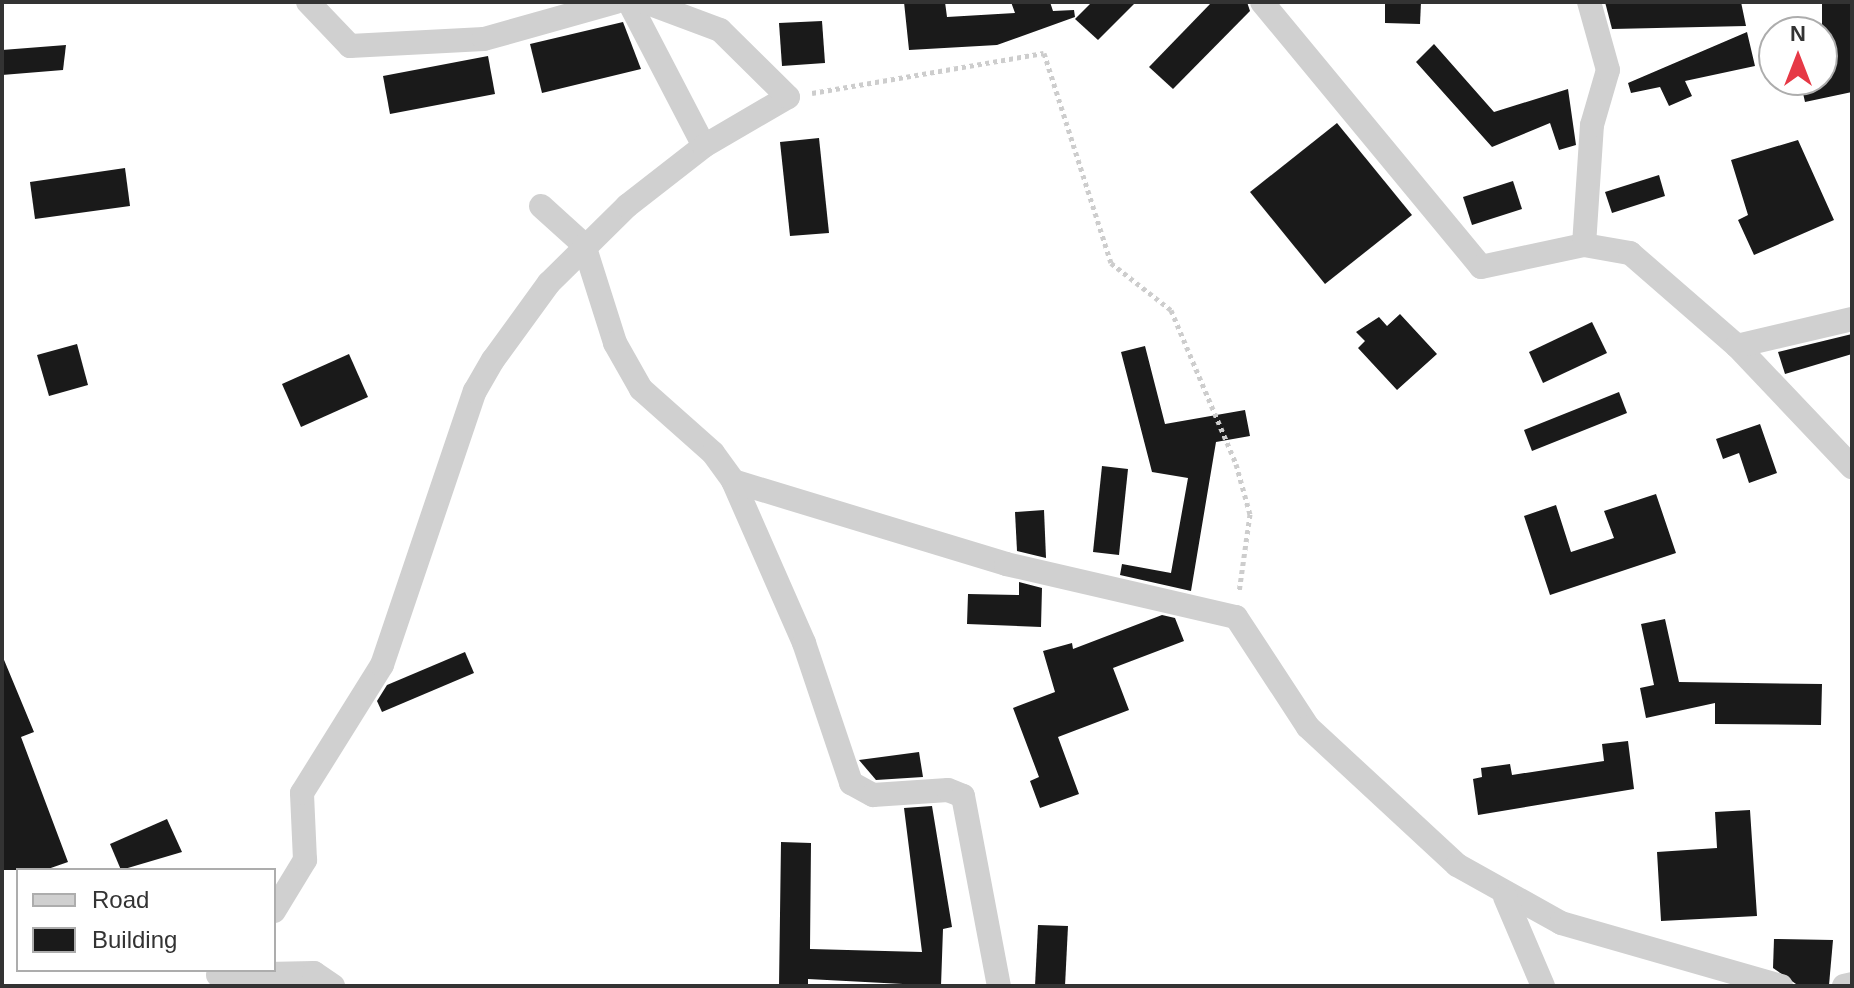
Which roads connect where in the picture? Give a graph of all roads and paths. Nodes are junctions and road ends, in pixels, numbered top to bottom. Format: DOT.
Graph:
graph roads {
  1 [pos="308,2"];
  2 [pos="629,2"];
  3 [pos="645,2"];
  4 [pos="1262,2"];
  5 [pos="1589,2"];
  6 [pos="603,4"];
  7 [pos="788,97"];
  8 [pos="704,146"];
  9 [pos="541,206"];
  10 [pos="584,245"];
  11 [pos="1584,245"];
  12 [pos="1852,319"];
  13 [pos="1737,346"];
  14 [pos="1852,467"];
  15 [pos="733,481"];
  16 [pos="1236,617"];
  17 [pos="1505,897"];
  18 [pos="276,908"];
  19 [pos="276,971"];
  20 [pos="270,972"];
  21 [pos="213,977"];
  22 [pos="328,984"];
  23 [pos="1852,984"];
  24 [pos="999,986"];
  25 [pos="1543,986"];
  26 [pos="1781,986"];
  27 [pos="1844,986"];
  1 -- 6 [label="street"];
  2 -- 8 [label="street"];
  3 -- 7 [label="street"];
  4 -- 11 [label="street"];
  5 -- 11 [label="street"];
  7 -- 8 [label="street"];
  7 -- 16 [label="path"];
  8 -- 10 [label="street"];
  9 -- 10 [label="street"];
  10 -- 15 [label="street"];
  10 -- 18 [label="street"];
  11 -- 13 [label="street"];
  12 -- 13 [label="street"];
  13 -- 14 [label="street"];
  15 -- 16 [label="street"];
  15 -- 24 [label="street"];
  16 -- 17 [label="street"];
  17 -- 25 [label="street"];
  17 -- 26 [label="street"];
  19 -- 22 [label="street"];
  20 -- 21 [label="street"];
  23 -- 27 [label="street"];
}
